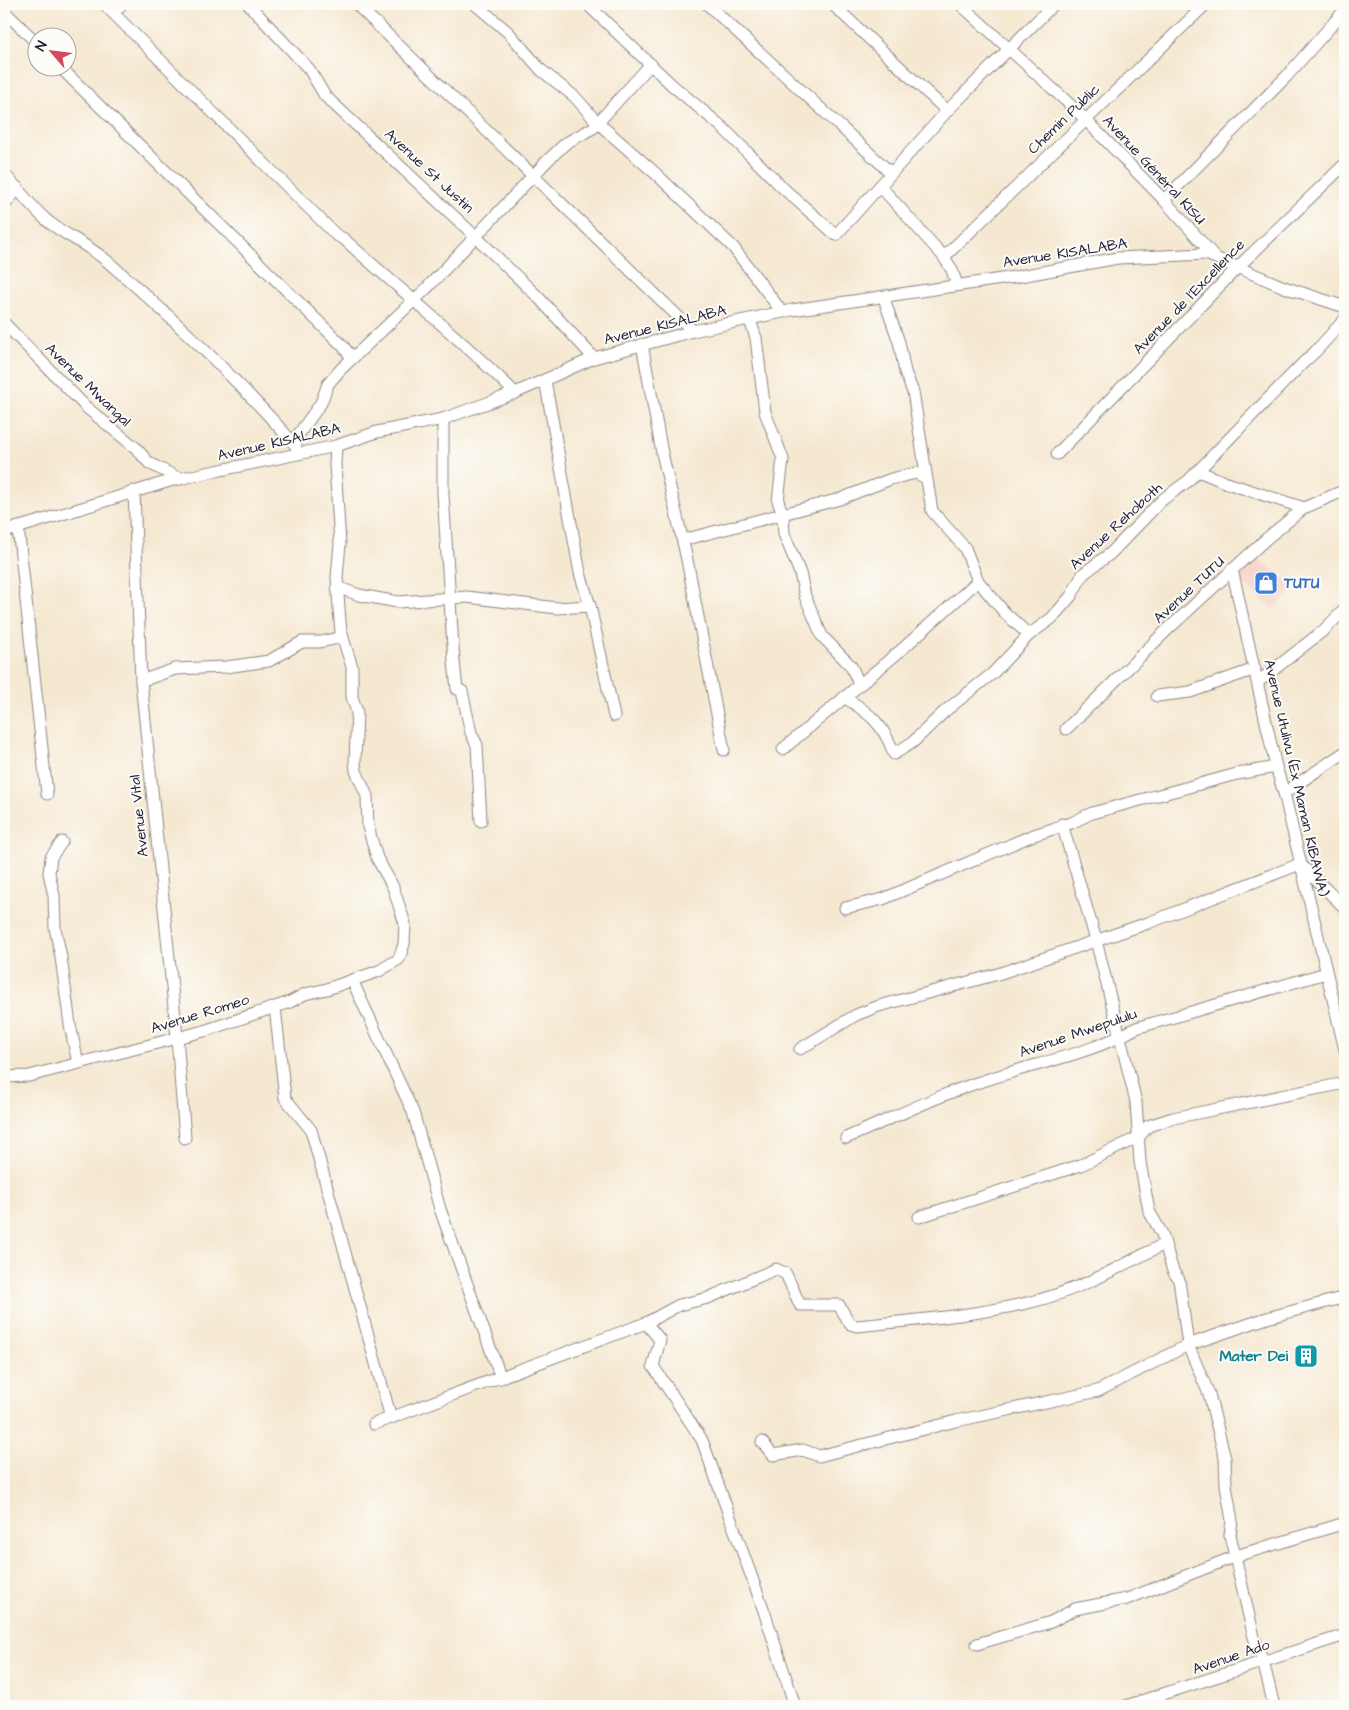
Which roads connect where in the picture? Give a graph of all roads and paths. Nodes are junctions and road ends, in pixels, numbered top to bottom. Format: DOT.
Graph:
graph roads {
  1 [pos="104,4"];
  2 [pos="122,4"];
  3 [pos="248,4"];
  4 [pos="356,4"];
  5 [pos="475,4"];
  6 [pos="587,4"];
  7 [pos="707,4"];
  8 [pos="832,4"];
  9 [pos="960,4"];
  10 [pos="1054,4"];
  11 [pos="1206,4"];
  12 [pos="1345,10"];
  13 [pos="4,11"];
  14 [pos="113,13"];
  15 [pos="28,34"];
  16 [pos="1010,48"];
  17 [pos="651,64"];
  18 [pos="71,78"];
  19 [pos="948,111"];
  20 [pos="1085,118"];
  21 [pos="597,122"];
  22 [pos="1345,164"];
  23 [pos="891,173"];
  24 [pos="4,174"];
  25 [pos="533,175"];
  26 [pos="880,186"];
  27 [pos="18,188"];
  28 [pos="1164,200"];
  29 [pos="4,206"];
  30 [pos="476,237"];
  31 [pos="944,257"];
  32 [pos="1215,257"];
  33 [pos="1238,267"];
  34 [pos="956,285"];
  35 [pos="885,296"];
  36 [pos="414,301"];
  37 [pos="1345,308"];
  38 [pos="782,312"];
  39 [pos="1345,319"];
  40 [pos="750,320"];
  41 [pos="4,323"];
  42 [pos="693,331"];
  43 [pos="642,344"];
  44 [pos="352,358"];
  45 [pos="594,358"];
  46 [pos="545,380"];
  47 [pos="515,393"];
  48 [pos="443,419"];
  49 [pos="293,442"];
  50 [pos="336,446"];
  51 [pos="302,453"];
  52 [pos="1057,454"];
  53 [pos="1198,471"];
  54 [pos="926,478"];
  55 [pos="180,479"];
  56 [pos="1345,490"];
  57 [pos="134,491"];
  58 [pos="1304,508"];
  59 [pos="783,515"];
  60 [pos="18,527"];
  61 [pos="4,532"];
  62 [pos="683,540"];
  63 [pos="1232,569"];
  64 [pos="978,581"];
  65 [pos="338,587"];
  66 [pos="449,598"];
  67 [pos="590,606"];
  68 [pos="1345,609"];
  69 [pos="1029,635"];
  70 [pos="343,637"];
  71 [pos="1255,669"];
  72 [pos="141,681"];
  73 [pos="1258,682"];
  74 [pos="859,684"];
  75 [pos="844,696"];
  76 [pos="1157,696"];
  77 [pos="614,716"];
  78 [pos="1066,729"];
  79 [pos="782,749"];
  80 [pos="724,750"];
  81 [pos="1344,756"];
  82 [pos="1276,767"];
  83 [pos="1284,793"];
  84 [pos="47,794"];
  85 [pos="481,821"];
  86 [pos="1062,824"];
  87 [pos="62,842"];
  88 [pos="1300,864"];
  89 [pos="845,908"];
  90 [pos="1345,908"];
  91 [pos="1096,940"];
  92 [pos="1326,973"];
  93 [pos="352,980"];
  94 [pos="275,1007"];
  95 [pos="1119,1037"];
  96 [pos="177,1038"];
  97 [pos="800,1049"];
  98 [pos="1345,1050"];
  99 [pos="78,1063"];
  100 [pos="4,1077"];
  101 [pos="1345,1083"];
  102 [pos="1139,1137"];
  103 [pos="185,1138"];
  104 [pos="846,1138"];
  105 [pos="919,1217"];
  106 [pos="1164,1244"];
  107 [pos="1345,1297"];
  108 [pos="646,1324"];
  109 [pos="1188,1345"];
  110 [pos="501,1378"];
  111 [pos="392,1418"];
  112 [pos="374,1424"];
  113 [pos="762,1442"];
  114 [pos="1345,1523"];
  115 [pos="1236,1556"];
  116 [pos="1345,1635"];
  117 [pos="977,1644"];
  118 [pos="1263,1661"];
  119 [pos="795,1706"];
  120 [pos="1126,1706"];
  121 [pos="1274,1706"];
  1 -- 14 [label="street"];
  2 -- 14 [label="street"];
  3 -- 30 [label="street, Avenue St Justin"];
  4 -- 25 [label="street"];
  5 -- 21 [label="street"];
  6 -- 17 [label="street"];
  7 -- 23 [label="street"];
  8 -- 19 [label="street"];
  9 -- 16 [label="street, Avenue Général KISU"];
  10 -- 16 [label="street"];
  11 -- 20 [label="street, Chemin Public"];
  12 -- 28 [label="street"];
  13 -- 15 [label="street"];
  14 -- 36 [label="street"];
  16 -- 19 [label="street"];
  16 -- 20 [label="street, Avenue Général KISU"];
  17 -- 21 [label="street"];
  17 -- 26 [label="street"];
  18 -- 44 [label="street"];
  19 -- 23 [label="street"];
  20 -- 28 [label="street, Avenue Général KISU"];
  20 -- 31 [label="street, Chemin Public"];
  21 -- 25 [label="street"];
  21 -- 38 [label="street"];
  22 -- 33 [label="street, Avenue de l'Excellence"];
  23 -- 26 [label="street"];
  24 -- 27 [label="street"];
  25 -- 30 [label="street"];
  25 -- 42 [label="street"];
  26 -- 31 [label="street"];
  27 -- 29 [label="street"];
  27 -- 49 [label="street"];
  28 -- 32 [label="street, Avenue Général KISU"];
  30 -- 36 [label="street"];
  30 -- 45 [label="street, Avenue St Justin"];
  31 -- 34 [label="street"];
  32 -- 33 [label="street, Avenue KISALABA"];
  32 -- 34 [label="street, Avenue KISALABA"];
  33 -- 37 [label="street, Avenue KISALABA"];
  33 -- 52 [label="street, Avenue de l'Excellence"];
  34 -- 35 [label="street, Avenue KISALABA"];
  35 -- 38 [label="street, Avenue KISALABA"];
  35 -- 54 [label="street"];
  36 -- 44 [label="street"];
  36 -- 47 [label="street"];
  38 -- 40 [label="street, Avenue KISALABA"];
  39 -- 53 [label="street, Avenue Rehoboth"];
  40 -- 42 [label="street, Avenue KISALABA"];
  40 -- 59 [label="street"];
  41 -- 55 [label="street, Avenue Mwangal"];
  42 -- 43 [label="street, Avenue KISALABA"];
  43 -- 45 [label="street, Avenue KISALABA"];
  43 -- 62 [label="street"];
  44 -- 49 [label="street"];
  45 -- 46 [label="street, Avenue KISALABA"];
  46 -- 47 [label="street, Avenue KISALABA"];
  46 -- 67 [label="street"];
  47 -- 48 [label="street, Avenue KISALABA"];
  48 -- 50 [label="street, Avenue KISALABA"];
  48 -- 66 [label="street"];
  49 -- 51 [label="street"];
  50 -- 51 [label="street, Avenue KISALABA"];
  50 -- 65 [label="street"];
  51 -- 55 [label="street, Avenue KISALABA"];
  53 -- 58 [label="street"];
  53 -- 69 [label="street, Avenue Rehoboth"];
  54 -- 59 [label="street"];
  54 -- 64 [label="street"];
  55 -- 57 [label="street, Avenue KISALABA"];
  56 -- 58 [label="street, Avenue TUTU"];
  57 -- 60 [label="street, Avenue KISALABA"];
  57 -- 72 [label="street, Avenue Vital"];
  58 -- 63 [label="street, Avenue TUTU"];
  59 -- 62 [label="street"];
  59 -- 74 [label="street"];
  60 -- 61 [label="street, Avenue KISALABA"];
  60 -- 84 [label="street"];
  62 -- 80 [label="street"];
  63 -- 71 [label="street, Avenue Utulivu (Ex Maman KIBAWA)"];
  63 -- 78 [label="street, Avenue TUTU"];
  64 -- 69 [label="street"];
  64 -- 74 [label="street"];
  65 -- 66 [label="street"];
  65 -- 70 [label="street"];
  66 -- 67 [label="street"];
  66 -- 85 [label="street"];
  67 -- 77 [label="street"];
  68 -- 73 [label="street"];
  69 -- 75 [label="street, Avenue Rehoboth"];
  70 -- 72 [label="street"];
  70 -- 93 [label="street, Avenue Romeo"];
  71 -- 73 [label="street, Avenue Utulivu (Ex Maman KIBAWA)"];
  71 -- 76 [label="street"];
  72 -- 96 [label="street, Avenue Vital"];
  73 -- 82 [label="street, Avenue Utulivu (Ex Maman KIBAWA)"];
  74 -- 75 [label="street"];
  75 -- 79 [label="street"];
  81 -- 83 [label="street"];
  82 -- 83 [label="street, Avenue Utulivu (Ex Maman KIBAWA)"];
  82 -- 86 [label="street"];
  83 -- 88 [label="street, Avenue Utulivu (Ex Maman KIBAWA)"];
  86 -- 89 [label="street"];
  86 -- 91 [label="street"];
  87 -- 99 [label="street"];
  88 -- 90 [label="street"];
  88 -- 91 [label="street"];
  88 -- 92 [label="street, Avenue Utulivu (Ex Maman KIBAWA)"];
  91 -- 95 [label="street"];
  91 -- 97 [label="street"];
  92 -- 95 [label="street, Avenue Mwepululu"];
  92 -- 98 [label="street, Avenue Utulivu (Ex Maman KIBAWA)"];
  93 -- 94 [label="street, Avenue Romeo"];
  93 -- 110 [label="street"];
  94 -- 96 [label="street, Avenue Romeo"];
  94 -- 111 [label="street"];
  95 -- 102 [label="street"];
  95 -- 104 [label="street, Avenue Mwepululu"];
  96 -- 99 [label="street, Avenue Romeo"];
  96 -- 103 [label="street, Avenue Vital"];
  99 -- 100 [label="street, Avenue Romeo"];
  101 -- 102 [label="street"];
  102 -- 105 [label="street"];
  102 -- 106 [label="street"];
  106 -- 108 [label="street"];
  106 -- 109 [label="street"];
  107 -- 109 [label="street"];
  108 -- 110 [label="street"];
  108 -- 119 [label="street"];
  109 -- 113 [label="street"];
  109 -- 115 [label="street"];
  110 -- 111 [label="street"];
  111 -- 112 [label="street"];
  114 -- 115 [label="street"];
  115 -- 117 [label="street"];
  115 -- 118 [label="street"];
  116 -- 118 [label="street, Avenue Ado"];
  118 -- 120 [label="street, Avenue Ado"];
  118 -- 121 [label="street"];
}
